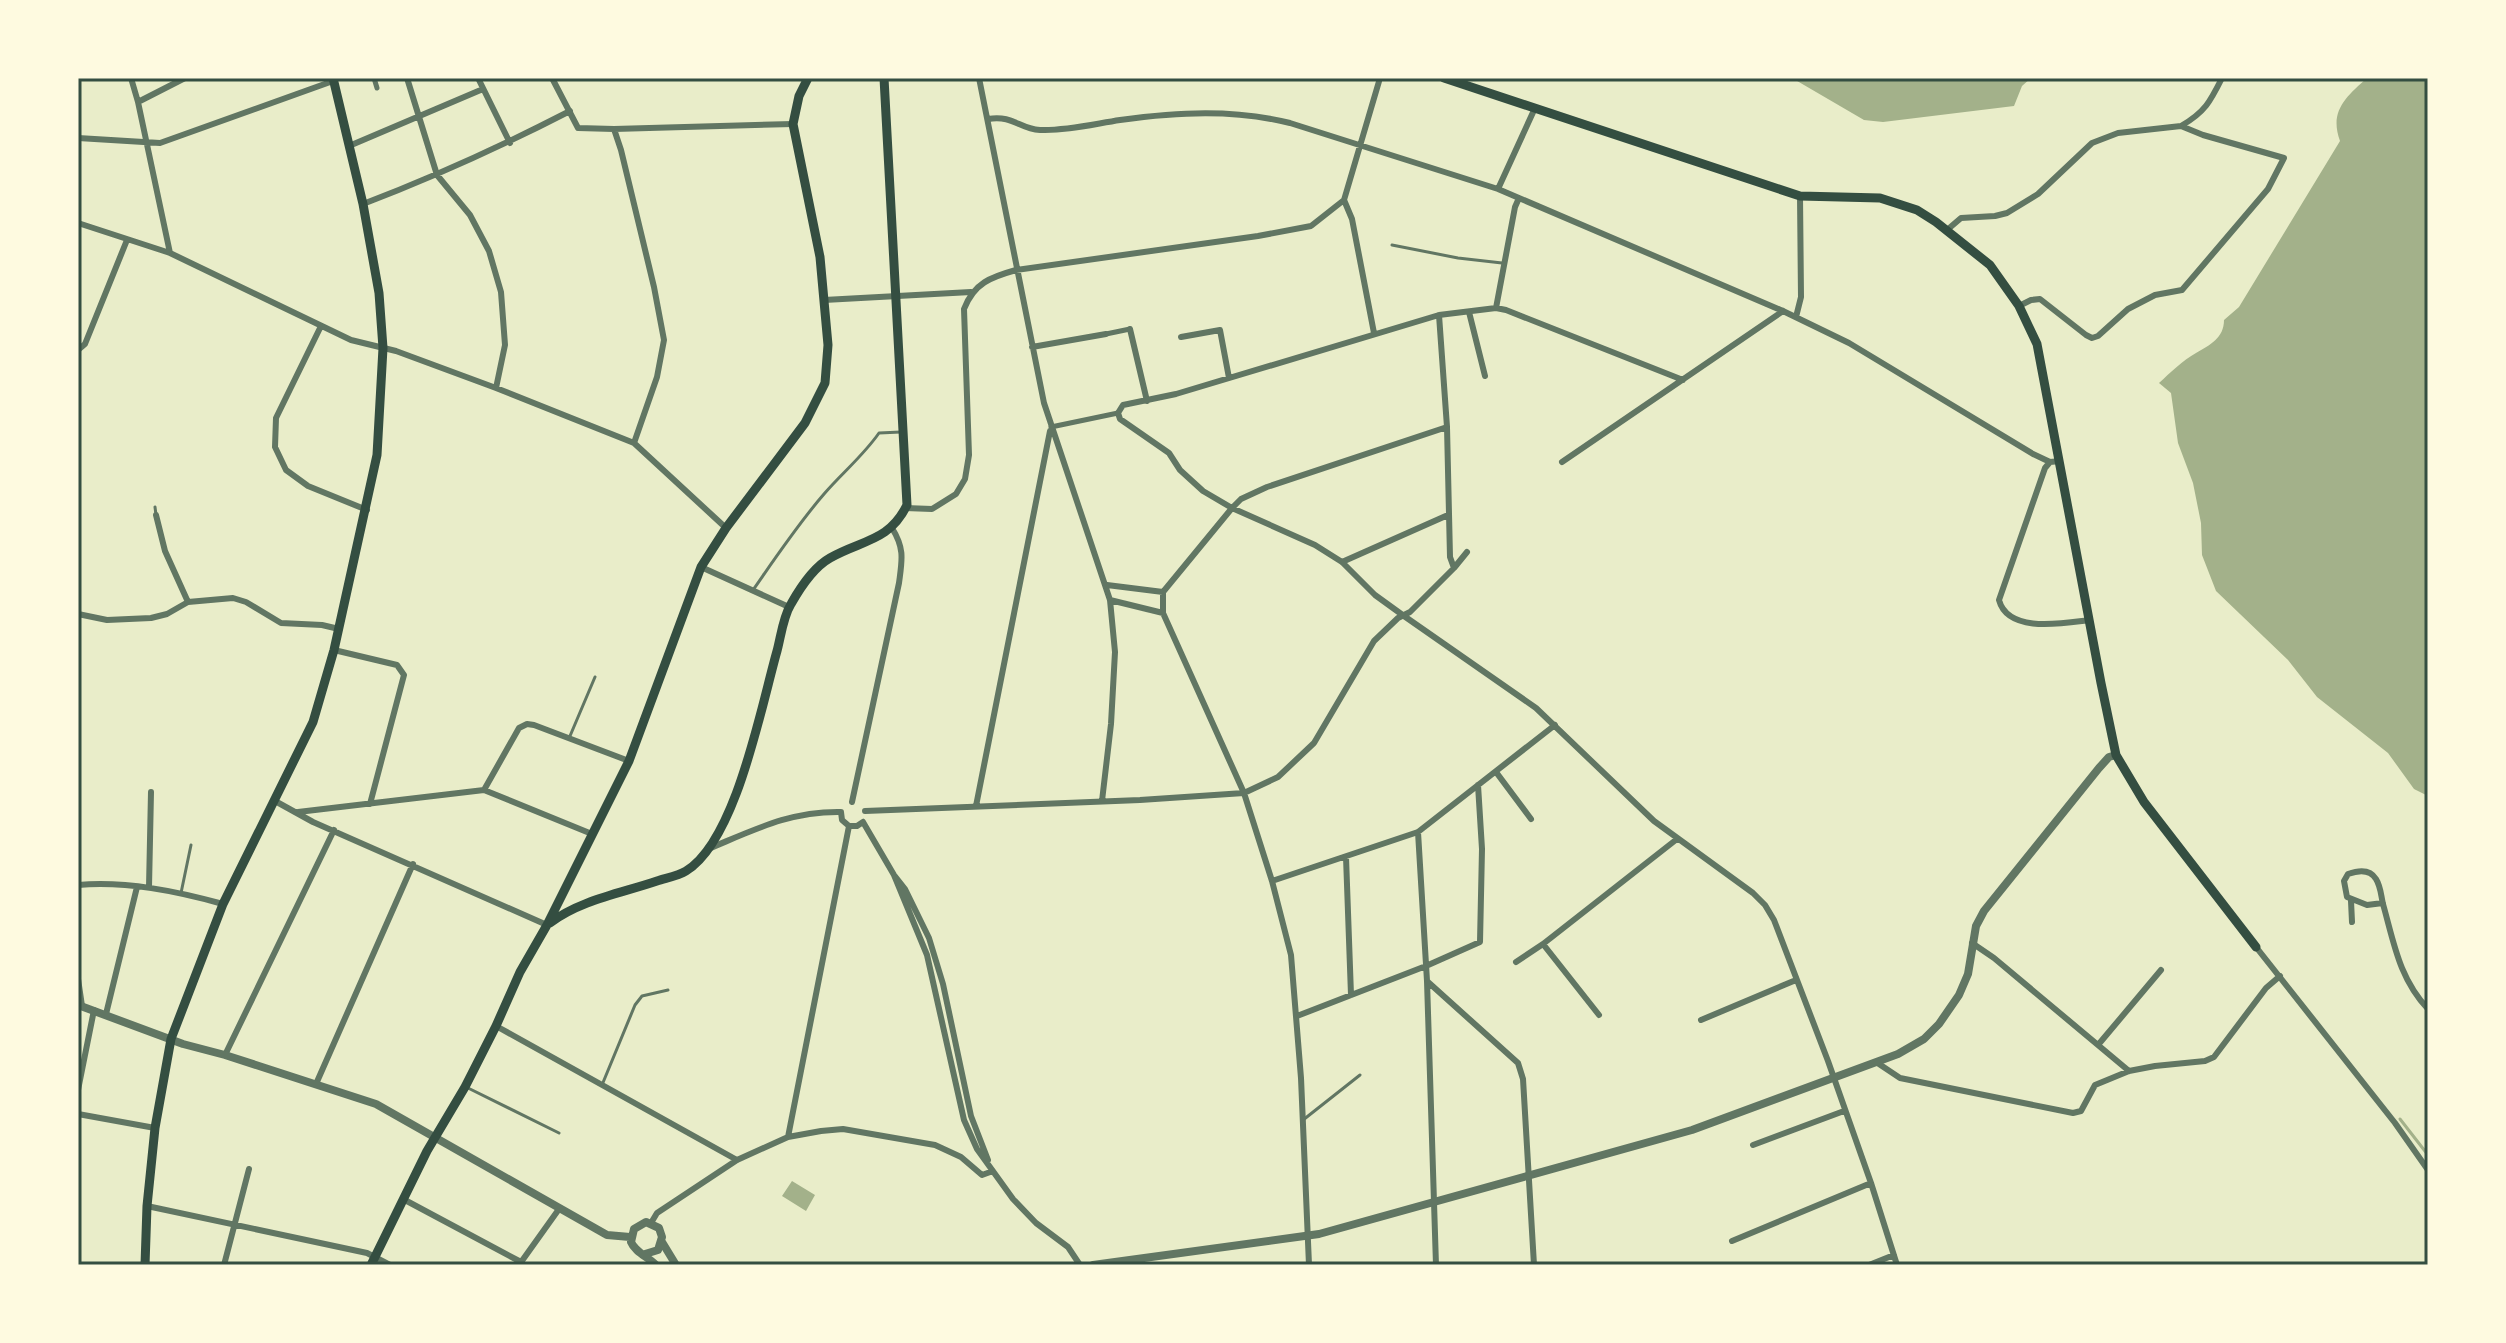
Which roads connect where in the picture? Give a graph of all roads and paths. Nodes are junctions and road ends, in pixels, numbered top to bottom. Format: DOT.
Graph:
graph roads {
  1 [pos="131,78"];
  2 [pos="185,78"];
  3 [pos="374,78"];
  4 [pos="407,78"];
  5 [pos="478,78"];
  6 [pos="552,78"];
  7 [pos="808,78"];
  8 [pos="884,78"];
  9 [pos="979,78"];
  10 [pos="1380,78"];
  11 [pos="1444,78"];
  12 [pos="2222,78"];
  13 [pos="333,79"];
  14 [pos="377,88"];
  15 [pos="483,89"];
  16 [pos="138,102"];
  17 [pos="1535,108"];
  18 [pos="570,111"];
  19 [pos="419,117"];
  20 [pos="988,119"];
  21 [pos="793,124"];
  22 [pos="2181,126"];
  23 [pos="614,129"];
  24 [pos="78,138"];
  25 [pos="148,143"];
  26 [pos="510,143"];
  27 [pos="349,146"];
  28 [pos="1360,146"];
  29 [pos="437,175"];
  30 [pos="1498,189"];
  31 [pos="1800,196"];
  32 [pos="1519,198"];
  33 [pos="1344,200"];
  34 [pos="363,204"];
  35 [pos="78,223"];
  36 [pos="1947,230"];
  37 [pos="127,240"];
  38 [pos="1392,245"];
  39 [pos="170,253"];
  40 [pos="1504,264"];
  41 [pos="1016,270"];
  42 [pos="971,292"];
  43 [pos="896,296"];
  44 [pos="824,300"];
  45 [pos="2019,306"];
  46 [pos="1496,308"];
  47 [pos="1783,311"];
  48 [pos="1469,312"];
  49 [pos="1439,315"];
  50 [pos="1796,317"];
  51 [pos="321,326"];
  52 [pos="1130,329"];
  53 [pos="1374,333"];
  54 [pos="1106,334"];
  55 [pos="1181,337"];
  56 [pos="1032,347"];
  57 [pos="383,348"];
  58 [pos="78,350"];
  59 [pos="1485,376"];
  60 [pos="1229,378"];
  61 [pos="1683,380"];
  62 [pos="496,388"];
  63 [pos="1147,401"];
  64 [pos="1118,413"];
  65 [pos="1051,427"];
  66 [pos="1447,427"];
  67 [pos="903,432"];
  68 [pos="634,443"];
  69 [pos="1562,462"];
  70 [pos="2055,462"];
  71 [pos="906,507"];
  72 [pos="1232,508"];
  73 [pos="367,510"];
  74 [pos="156,511"];
  75 [pos="1448,515"];
  76 [pos="726,528"];
  77 [pos="892,528"];
  78 [pos="1467,552"];
  79 [pos="1342,562"];
  80 [pos="701,567"];
  81 [pos="1454,568"];
  82 [pos="1107,585"];
  83 [pos="753,590"];
  84 [pos="1163,592"];
  85 [pos="1110,600"];
  86 [pos="188,602"];
  87 [pos="789,607"];
  88 [pos="1163,613"];
  89 [pos="78,614"];
  90 [pos="1404,616"];
  91 [pos="2090,620"];
  92 [pos="336,628"];
  93 [pos="334,650"];
  94 [pos="595,677"];
  95 [pos="1555,725"];
  96 [pos="570,737"];
  97 [pos="2116,755"];
  98 [pos="629,761"];
  99 [pos="1496,772"];
  100 [pos="1478,785"];
  101 [pos="484,790"];
  102 [pos="151,792"];
  103 [pos="1244,793"];
  104 [pos="275,801"];
  105 [pos="1102,801"];
  106 [pos="852,802"];
  107 [pos="370,804"];
  108 [pos="976,806"];
  109 [pos="865,811"];
  110 [pos="298,812"];
  111 [pos="841,812"];
  112 [pos="1531,819"];
  113 [pos="863,822"];
  114 [pos="849,826"];
  115 [pos="334,830"];
  116 [pos="1418,832"];
  117 [pos="592,834"];
  118 [pos="1677,839"];
  119 [pos="191,845"];
  120 [pos="708,849"];
  121 [pos="1346,857"];
  122 [pos="413,864"];
  123 [pos="1272,881"];
  124 [pos="78,885"];
  125 [pos="137,887"];
  126 [pos="149,887"];
  127 [pos="566,887"];
  128 [pos="181,893"];
  129 [pos="2351,901"];
  130 [pos="2383,903"];
  131 [pos="223,904"];
  132 [pos="583,905"];
  133 [pos="2352,922"];
  134 [pos="547,925"];
  135 [pos="1972,943"];
  136 [pos="1543,944"];
  137 [pos="2256,947"];
  138 [pos="1516,962"];
  139 [pos="1426,966"];
  140 [pos="2161,970"];
  141 [pos="2280,976"];
  142 [pos="78,979"];
  143 [pos="1796,980"];
  144 [pos="1427,981"];
  145 [pos="668,990"];
  146 [pos="1351,995"];
  147 [pos="80,1005"];
  148 [pos="2428,1009"];
  149 [pos="94,1010"];
  150 [pos="106,1014"];
  151 [pos="1599,1015"];
  152 [pos="1297,1016"];
  153 [pos="1701,1020"];
  154 [pos="496,1026"];
  155 [pos="171,1039"];
  156 [pos="2098,1045"];
  157 [pos="225,1055"];
  158 [pos="1876,1062"];
  159 [pos="2129,1071"];
  160 [pos="1360,1075"];
  161 [pos="1833,1077"];
  162 [pos="316,1084"];
  163 [pos="602,1085"];
  164 [pos="465,1087"];
  165 [pos="78,1090"];
  166 [pos="1844,1111"];
  167 [pos="78,1114"];
  168 [pos="1303,1120"];
  169 [pos="155,1128"];
  170 [pos="559,1133"];
  171 [pos="788,1137"];
  172 [pos="435,1138"];
  173 [pos="1753,1145"];
  174 [pos="737,1160"];
  175 [pos="249,1169"];
  176 [pos="2428,1170"];
  177 [pos="993,1171"];
  178 [pos="1529,1176"];
  179 [pos="1871,1183"];
  180 [pos="403,1199"];
  181 [pos="1433,1203"];
  182 [pos="147,1206"];
  183 [pos="559,1209"];
  184 [pos="651,1223"];
  185 [pos="235,1224"];
  186 [pos="1307,1236"];
  187 [pos="630,1237"];
  188 [pos="1732,1241"];
  189 [pos="662,1242"];
  190 [pos="645,1254"];
  191 [pos="1894,1255"];
  192 [pos="373,1261"];
  193 [pos="1121,1263"];
  194 [pos="520,1264"];
  195 [pos="145,1265"];
  196 [pos="224,1265"];
  197 [pos="390,1265"];
  198 [pos="656,1265"];
  199 [pos="676,1265"];
  200 [pos="1080,1265"];
  201 [pos="1093,1265"];
  202 [pos="1309,1265"];
  203 [pos="1436,1265"];
  204 [pos="1534,1265"];
  205 [pos="1869,1265"];
  206 [pos="1897,1265"];
  1 -- 16 [label="street"];
  2 -- 16 [label="street"];
  3 -- 14 [label="street"];
  4 -- 19 [label="street"];
  5 -- 15 [label="street"];
  6 -- 18 [label="street"];
  7 -- 21 [label="main road"];
  8 -- 43 [label="main road"];
  9 -- 20 [label="street"];
  10 -- 28 [label="street"];
  11 -- 17 [label="main road"];
  12 -- 22 [label="street"];
  13 -- 25 [label="street"];
  13 -- 27 [label="main road"];
  15 -- 19 [label="street"];
  15 -- 26 [label="street"];
  16 -- 25 [label="street"];
  17 -- 30 [label="street"];
  17 -- 31 [label="main road"];
  18 -- 23 [label="street"];
  18 -- 26 [label="street"];
  19 -- 27 [label="street"];
  19 -- 29 [label="street"];
  20 -- 28 [label="street"];
  20 -- 41 [label="street"];
  21 -- 23 [label="street"];
  21 -- 44 [label="main road"];
  22 -- 36 [label="street"];
  22 -- 45 [label="street"];
  23 -- 68 [label="street"];
  24 -- 25 [label="street"];
  25 -- 39 [label="street"];
  26 -- 29 [label="street"];
  27 -- 34 [label="main road"];
  28 -- 30 [label="street"];
  28 -- 33 [label="street"];
  29 -- 34 [label="street"];
  29 -- 62 [label="street"];
  30 -- 32 [label="street"];
  31 -- 36 [label="main road"];
  31 -- 50 [label="street"];
  32 -- 40 [label="street"];
  32 -- 47 [label="street"];
  33 -- 41 [label="street"];
  33 -- 53 [label="street"];
  34 -- 57 [label="main road"];
  35 -- 37 [label="street"];
  36 -- 45 [label="main road"];
  37 -- 39 [label="street"];
  37 -- 58 [label="street"];
  38 -- 40 [label="lane"];
  39 -- 51 [label="street"];
  40 -- 46 [label="street"];
  41 -- 42 [label="street"];
  41 -- 56 [label="street"];
  42 -- 43 [label="street"];
  42 -- 71 [label="street"];
  43 -- 44 [label="street"];
  43 -- 67 [label="main road"];
  44 -- 76 [label="main road"];
  45 -- 70 [label="main road"];
  46 -- 48 [label="street"];
  46 -- 61 [label="street"];
  47 -- 50 [label="street"];
  47 -- 61 [label="street"];
  48 -- 49 [label="street"];
  48 -- 59 [label="street"];
  49 -- 53 [label="street"];
  49 -- 66 [label="street"];
  50 -- 70 [label="street"];
  51 -- 57 [label="street"];
  51 -- 73 [label="street"];
  52 -- 54 [label="street"];
  52 -- 63 [label="street"];
  53 -- 60 [label="street"];
  54 -- 56 [label="street"];
  55 -- 60 [label="street"];
  56 -- 65 [label="street"];
  57 -- 62 [label="street"];
  57 -- 73 [label="main road"];
  60 -- 63 [label="street"];
  61 -- 69 [label="street"];
  62 -- 68 [label="street"];
  63 -- 64 [label="street"];
  64 -- 65 [label="street"];
  64 -- 72 [label="street"];
  65 -- 82 [label="street"];
  65 -- 108 [label="street"];
  66 -- 72 [label="street"];
  66 -- 75 [label="street"];
  67 -- 71 [label="main road"];
  67 -- 83 [label="lane"];
  68 -- 76 [label="street"];
  70 -- 91 [label="main road"];
  70 -- 91 [label="street"];
  71 -- 77 [label="main road"];
  72 -- 79 [label="street"];
  72 -- 84 [label="street"];
  73 -- 92 [label="main road"];
  74 -- 86 [label="street"];
  75 -- 79 [label="street"];
  75 -- 81 [label="street"];
  76 -- 80 [label="main road"];
  77 -- 87 [label="main road"];
  77 -- 106 [label="street"];
  78 -- 81 [label="street"];
  79 -- 90 [label="street"];
  80 -- 83 [label="street"];
  80 -- 98 [label="main road"];
  81 -- 90 [label="street"];
  82 -- 84 [label="street"];
  82 -- 85 [label="street"];
  83 -- 87 [label="street"];
  84 -- 88 [label="street"];
  85 -- 88 [label="street"];
  85 -- 105 [label="street"];
  86 -- 89 [label="street"];
  86 -- 92 [label="street"];
  87 -- 120 [label="main road"];
  88 -- 103 [label="street"];
  90 -- 95 [label="street"];
  90 -- 103 [label="street"];
  91 -- 97 [label="main road"];
  92 -- 93 [label="main road"];
  93 -- 104 [label="main road"];
  93 -- 107 [label="street"];
  94 -- 96 [label="lane"];
  95 -- 99 [label="street"];
  95 -- 118 [label="street"];
  96 -- 98 [label="street"];
  96 -- 101 [label="street"];
  97 -- 135 [label="street"];
  97 -- 137 [label="main road"];
  98 -- 117 [label="main road"];
  99 -- 100 [label="street"];
  99 -- 112 [label="street"];
  100 -- 116 [label="street"];
  100 -- 139 [label="street"];
  101 -- 107 [label="street"];
  101 -- 117 [label="street"];
  102 -- 126 [label="street"];
  103 -- 105 [label="street"];
  103 -- 123 [label="street"];
  104 -- 110 [label="street"];
  104 -- 131 [label="main road"];
  105 -- 108 [label="street"];
  106 -- 109 [label="street"];
  106 -- 111 [label="street"];
  107 -- 110 [label="street"];
  108 -- 109 [label="street"];
  109 -- 113 [label="street"];
  110 -- 115 [label="street"];
  111 -- 114 [label="street"];
  111 -- 120 [label="street"];
  113 -- 114 [label="street"];
  113 -- 177 [label="street"];
  114 -- 171 [label="street"];
  115 -- 122 [label="street"];
  115 -- 157 [label="street"];
  116 -- 121 [label="street"];
  116 -- 139 [label="street"];
  117 -- 127 [label="main road"];
  118 -- 136 [label="street"];
  118 -- 143 [label="street"];
  119 -- 128 [label="lane"];
  120 -- 132 [label="main road"];
  121 -- 123 [label="street"];
  121 -- 146 [label="street"];
  122 -- 134 [label="street"];
  122 -- 162 [label="street"];
  123 -- 152 [label="street"];
  124 -- 125 [label="street"];
  125 -- 126 [label="street"];
  125 -- 150 [label="street"];
  126 -- 128 [label="street"];
  127 -- 132 [label="main road"];
  127 -- 134 [label="main road"];
  128 -- 131 [label="street"];
  129 -- 130 [label="street"];
  129 -- 130 [label="street"];
  129 -- 133 [label="street"];
  130 -- 148 [label="street"];
  131 -- 155 [label="main road"];
  132 -- 134 [label="main road"];
  134 -- 154 [label="main road"];
  135 -- 156 [label="street"];
  135 -- 158 [label="street"];
  136 -- 138 [label="street"];
  136 -- 151 [label="street"];
  137 -- 141 [label="street"];
  139 -- 144 [label="street"];
  139 -- 146 [label="street"];
  140 -- 156 [label="street"];
  141 -- 159 [label="street"];
  141 -- 176 [label="street"];
  142 -- 147 [label="street"];
  143 -- 153 [label="street"];
  143 -- 161 [label="street"];
  144 -- 178 [label="street"];
  144 -- 181 [label="street"];
  145 -- 163 [label="lane"];
  146 -- 152 [label="street"];
  147 -- 149 [label="street"];
  149 -- 150 [label="street"];
  149 -- 165 [label="street"];
  150 -- 155 [label="street"];
  152 -- 168 [label="street"];
  154 -- 163 [label="street"];
  154 -- 164 [label="main road"];
  155 -- 157 [label="street"];
  155 -- 169 [label="main road"];
  156 -- 159 [label="street"];
  157 -- 162 [label="street"];
  158 -- 159 [label="street"];
  158 -- 161 [label="street"];
  160 -- 168 [label="lane"];
  161 -- 166 [label="street"];
  161 -- 178 [label="street"];
  162 -- 172 [label="street"];
  163 -- 174 [label="street"];
  164 -- 170 [label="lane"];
  164 -- 172 [label="main road"];
  166 -- 173 [label="street"];
  166 -- 179 [label="street"];
  167 -- 169 [label="street"];
  168 -- 186 [label="street"];
  169 -- 182 [label="main road"];
  171 -- 174 [label="street"];
  171 -- 177 [label="street"];
  172 -- 180 [label="main road"];
  172 -- 183 [label="street"];
  174 -- 184 [label="street"];
  175 -- 185 [label="street"];
  177 -- 200 [label="street"];
  178 -- 181 [label="street"];
  178 -- 204 [label="street"];
  179 -- 188 [label="street"];
  179 -- 191 [label="street"];
  180 -- 192 [label="main road"];
  180 -- 194 [label="street"];
  181 -- 186 [label="street"];
  181 -- 203 [label="street"];
  182 -- 185 [label="street"];
  182 -- 195 [label="main road"];
  183 -- 187 [label="street"];
  183 -- 194 [label="street"];
  184 -- 187 [label="street"];
  184 -- 189 [label="street"];
  185 -- 192 [label="street"];
  185 -- 196 [label="street"];
  186 -- 193 [label="street"];
  186 -- 202 [label="street"];
  187 -- 190 [label="street"];
  189 -- 190 [label="street"];
  189 -- 199 [label="street"];
  190 -- 198 [label="street"];
  191 -- 205 [label="street"];
  191 -- 206 [label="street"];
  192 -- 197 [label="street"];
  193 -- 201 [label="street"];
}
